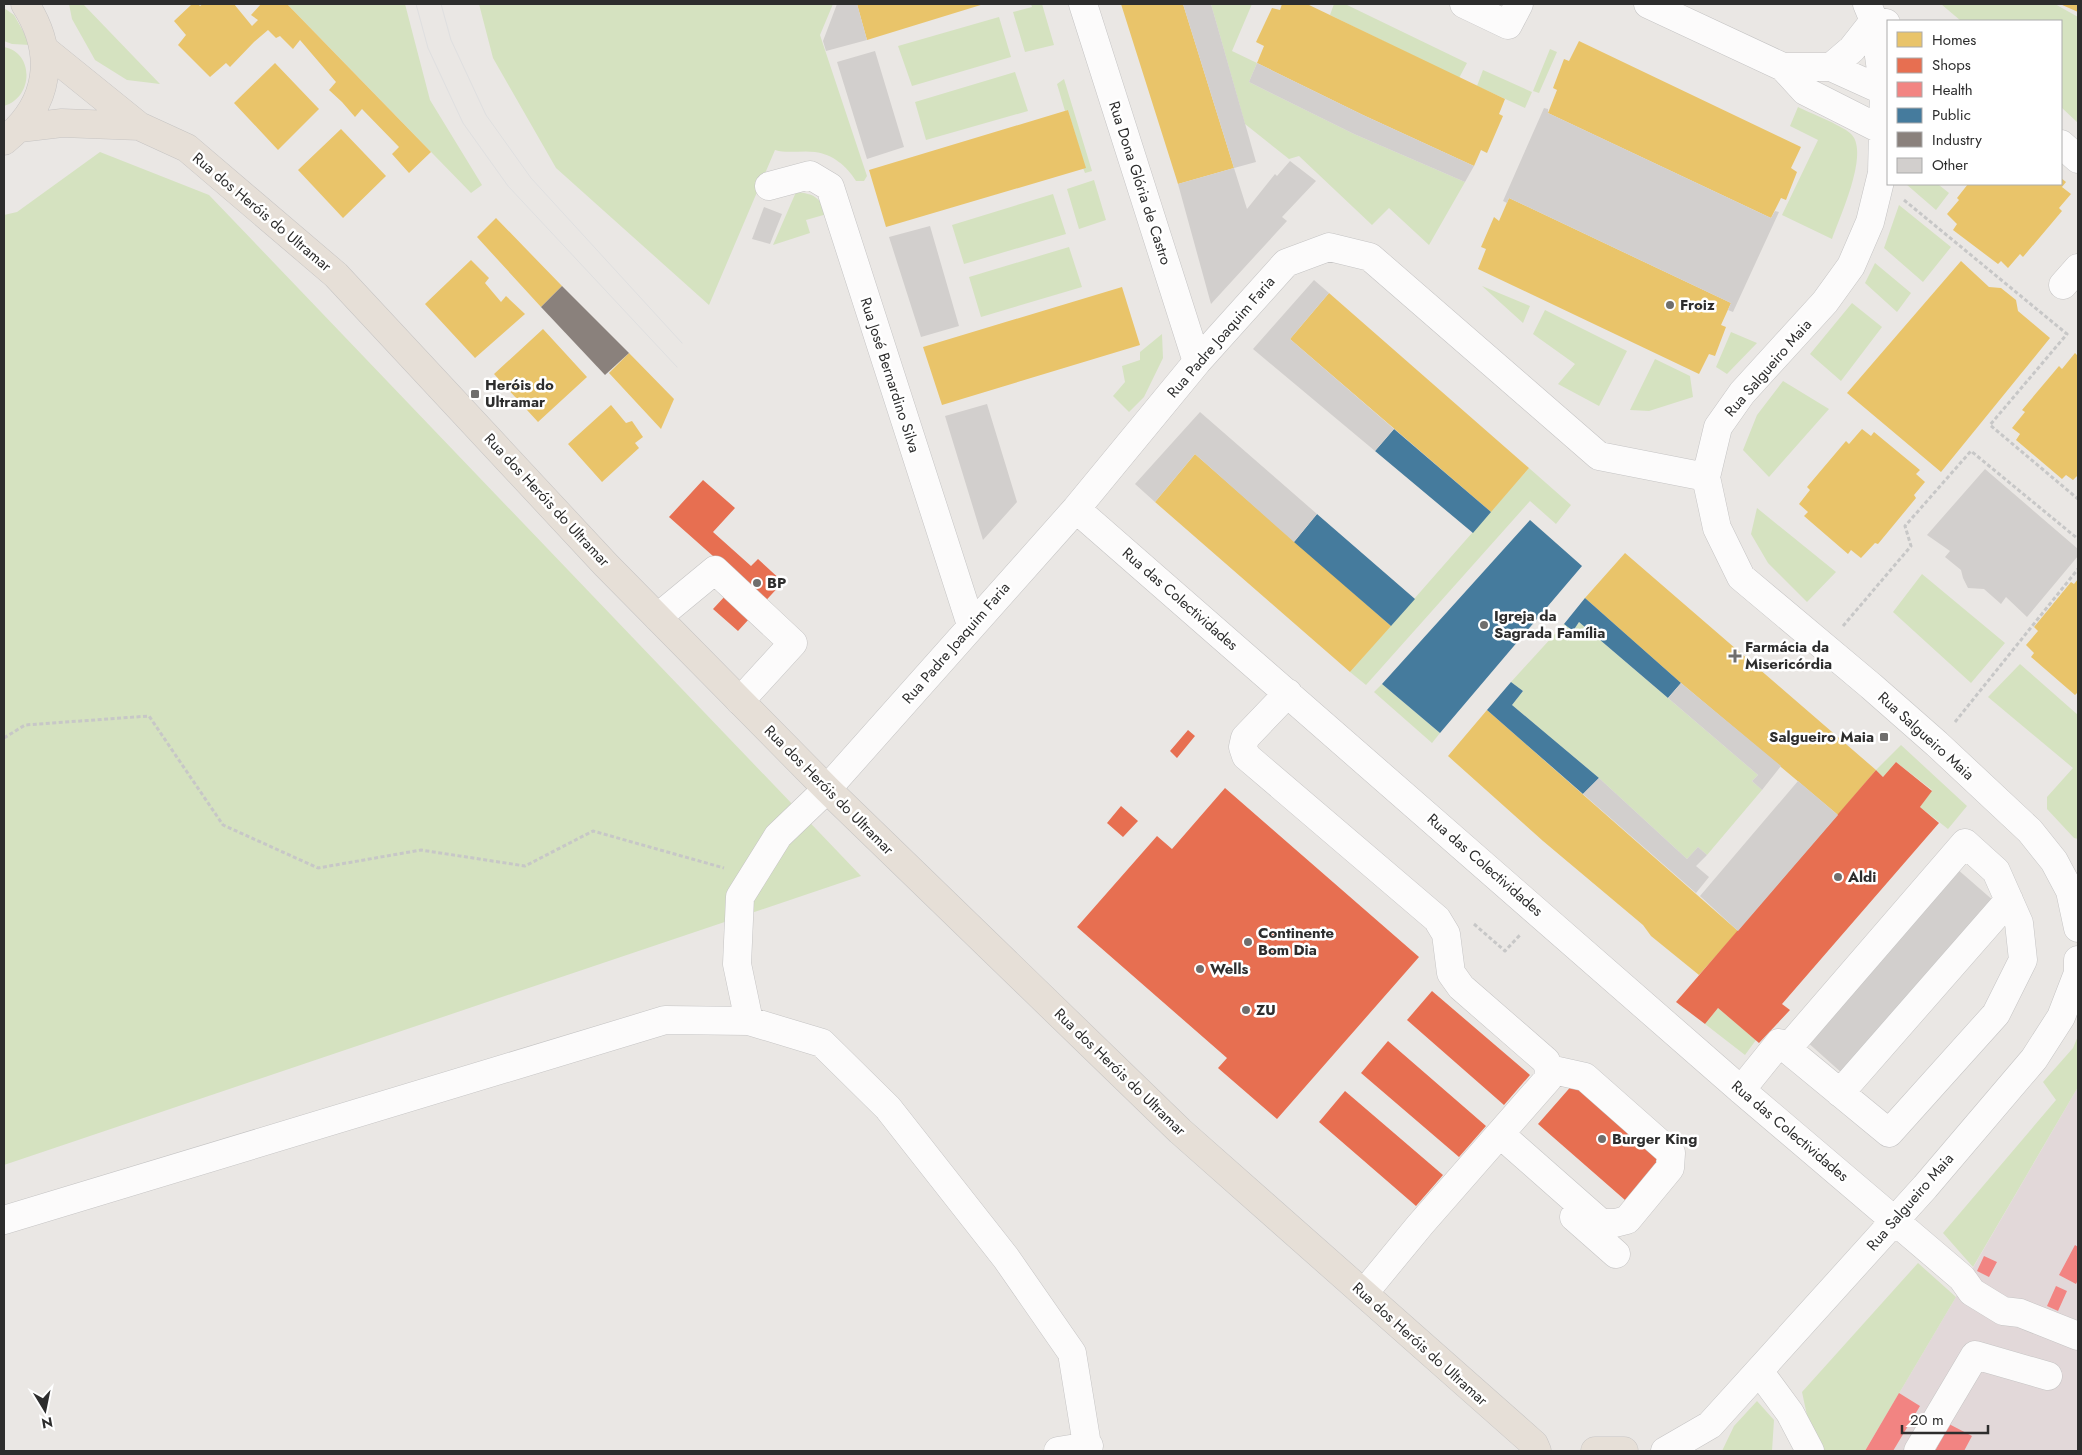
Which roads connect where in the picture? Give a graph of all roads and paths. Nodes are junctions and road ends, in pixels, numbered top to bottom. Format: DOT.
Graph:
graph roads {
  1 [pos="25,4"];
  2 [pos="38,4"];
  3 [pos="1082,4"];
  4 [pos="1464,4"];
  5 [pos="1519,4"];
  6 [pos="1648,4"];
  7 [pos="1876,16"];
  8 [pos="42,40"];
  9 [pos="1783,67"];
  10 [pos="1831,67"];
  11 [pos="1884,91"];
  12 [pos="139,126"];
  13 [pos="1884,131"];
  14 [pos="12,135"];
  15 [pos="2062,145"];
  16 [pos="2078,159"];
  17 [pos="1880,180"];
  18 [pos="769,186"];
  19 [pos="1197,362"];
  20 [pos="1706,477"];
  21 [pos="2078,499"];
  22 [pos="1076,509"];
  23 [pos="2078,539"];
  24 [pos="2078,568"];
  25 [pos="658,617"];
  26 [pos="971,625"];
  27 [pos="1825,646"];
  28 [pos="1288,693"];
  29 [pos="740,701"];
  30 [pos="4,738"];
  31 [pos="1937,744"];
  32 [pos="827,789"];
  33 [pos="753,876"];
  34 [pos="2074,889"];
  35 [pos="2009,900"];
  36 [pos="1471,922"];
  37 [pos="2078,928"];
  38 [pos="1505,951"];
  39 [pos="2078,960"];
  40 [pos="749,1021"];
  41 [pos="1787,1049"];
  42 [pos="1549,1069"];
  43 [pos="1741,1090"];
  44 [pos="1840,1093"];
  45 [pos="1496,1140"];
  46 [pos="4,1220"];
  47 [pos="1895,1221"];
  48 [pos="1616,1254"];
  49 [pos="1364,1293"];
  50 [pos="2078,1336"];
  51 [pos="1759,1371"];
  52 [pos="2048,1376"];
  53 [pos="1710,1425"];
  54 [pos="1088,1448"];
  55 [pos="1536,1448"];
  56 [pos="1058,1451"];
  57 [pos="1560,1451"];
  58 [pos="1595,1451"];
  59 [pos="1624,1451"];
  60 [pos="1665,1451"];
  61 [pos="1700,1451"];
  62 [pos="1810,1451"];
  63 [pos="1918,1451"];
  1 -- 8 [label="main road"];
  2 -- 8 [label="main road"];
  3 -- 19 [label="street, Rua Dona Glória de Castro"];
  4 -- 5 [label="street"];
  6 -- 9 [label="street"];
  7 -- 10 [label="street"];
  7 -- 11 [label="street, Rua Salgueiro Maia"];
  8 -- 12 [label="main road, Rua dos Heróis do Ultramar"];
  8 -- 14 [label="main road"];
  9 -- 10 [label="street"];
  9 -- 13 [label="street"];
  10 -- 11 [label="street"];
  11 -- 13 [label="street, Rua Salgueiro Maia"];
  12 -- 14 [label="main road, Rua dos Heróis do Ultramar"];
  12 -- 25 [label="main road, Rua dos Heróis do Ultramar"];
  13 -- 17 [label="street, Rua Salgueiro Maia"];
  15 -- 16 [label="street"];
  17 -- 20 [label="street, Rua Salgueiro Maia"];
  17 -- 21 [label="path"];
  18 -- 26 [label="street, Rua José Bernardino Silva"];
  19 -- 20 [label="street, Rua Padre Joaquim Faria"];
  19 -- 22 [label="street, Rua Padre Joaquim Faria"];
  20 -- 27 [label="street, Rua Salgueiro Maia"];
  22 -- 26 [label="street, Rua Padre Joaquim Faria"];
  22 -- 28 [label="street, Rua das Colectividades"];
  23 -- 27 [label="path"];
  24 -- 31 [label="path"];
  25 -- 29 [label="main road, Rua dos Heróis do Ultramar"];
  25 -- 29 [label="street"];
  26 -- 32 [label="street, Rua Padre Joaquim Faria"];
  27 -- 31 [label="street, Rua Salgueiro Maia"];
  28 -- 42 [label="street"];
  28 -- 43 [label="street, Rua das Colectividades"];
  29 -- 32 [label="main road, Rua dos Heróis do Ultramar"];
  30 -- 33 [label="path"];
  31 -- 34 [label="street, Rua Salgueiro Maia"];
  32 -- 33 [label="street, Rua Padre Joaquim Faria"];
  32 -- 49 [label="main road, Rua dos Heróis do Ultramar"];
  33 -- 40 [label="street, Rua Padre Joaquim Faria"];
  34 -- 37 [label="street, Rua Salgueiro Maia"];
  35 -- 41 [label="street"];
  35 -- 44 [label="street"];
  35 -- 44 [label="street"];
  36 -- 38 [label="path"];
  39 -- 47 [label="street, Rua Salgueiro Maia"];
  40 -- 46 [label="street"];
  40 -- 54 [label="street"];
  41 -- 43 [label="street"];
  41 -- 44 [label="street"];
  42 -- 45 [label="street"];
  42 -- 45 [label="street"];
  43 -- 47 [label="street, Rua das Colectividades"];
  45 -- 48 [label="street"];
  45 -- 49 [label="street"];
  47 -- 50 [label="street, Rua das Colectividades"];
  47 -- 51 [label="street, Rua Salgueiro Maia"];
  49 -- 55 [label="main road, Rua dos Heróis do Ultramar"];
  51 -- 53 [label="street, Rua Salgueiro Maia"];
  51 -- 62 [label="street"];
  52 -- 63 [label="street"];
  53 -- 60 [label="street, Rua Salgueiro Maia"];
  53 -- 61 [label="street, Rua Salgueiro Maia"];
  54 -- 56 [label="street"];
  55 -- 57 [label="main road"];
  58 -- 59 [label="main road"];
}
